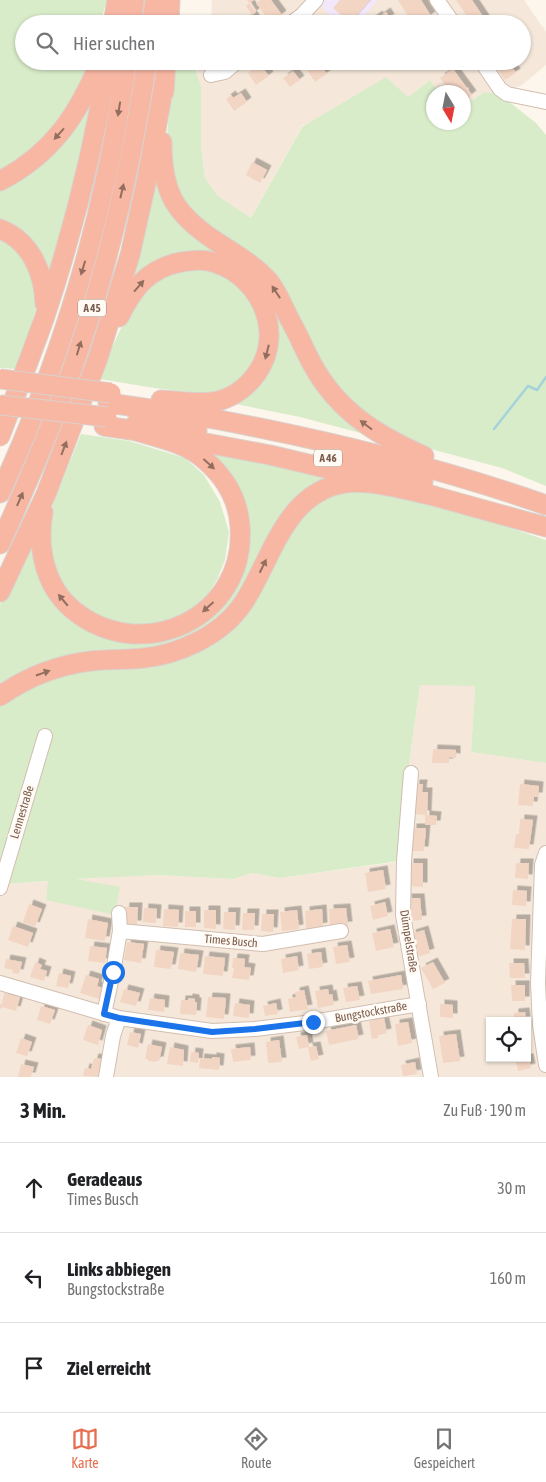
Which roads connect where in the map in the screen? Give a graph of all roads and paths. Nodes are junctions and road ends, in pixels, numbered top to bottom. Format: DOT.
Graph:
graph roads {
  1 [pos="117,0"];
  2 [pos="134,0"];
  3 [pos="154,0"];
  4 [pos="170,0"];
  5 [pos="316,0"];
  6 [pos="437,0"];
  7 [pos="114,15"];
  8 [pos="133,15"];
  9 [pos="153,15"];
  10 [pos="169,15"];
  11 [pos="302,15"];
  12 [pos="448,15"];
  13 [pos="96,70"];
  14 [pos="106,70"];
  15 [pos="125,70"];
  16 [pos="146,70"];
  17 [pos="166,70"];
  18 [pos="227,70"];
  19 [pos="487,70"];
  20 [pos="211,75"];
  21 [pos="546,102"];
  22 [pos="0,181"];
  23 [pos="0,229"];
  24 [pos="45,316"];
  25 [pos="98,358"];
  26 [pos="0,379"];
  27 [pos="0,390"];
  28 [pos="152,399"];
  29 [pos="0,406"];
  30 [pos="108,410"];
  31 [pos="0,415"];
  32 [pos="133,430"];
  33 [pos="0,436"];
  34 [pos="424,456"];
  35 [pos="546,492"];
  36 [pos="0,493"];
  37 [pos="46,494"];
  38 [pos="435,496"];
  39 [pos="546,504"];
  40 [pos="546,519"];
  41 [pos="546,527"];
  42 [pos="0,544"];
  43 [pos="0,592"];
  44 [pos="0,696"];
  45 [pos="45,736"];
  46 [pos="411,773"];
  47 [pos="546,854"];
  48 [pos="0,888"];
  49 [pos="119,913"];
  50 [pos="120,931"];
  51 [pos="341,931"];
  52 [pos="542,937"];
  53 [pos="0,983"];
  54 [pos="419,1004"];
  55 [pos="104,1014"];
  56 [pos="119,1018"];
  57 [pos="546,1061"];
  58 [pos="546,1065"];
  59 [pos="106,1077"];
  60 [pos="431,1077"];
  1 -- 7 [label="highway"];
  2 -- 8 [label="highway"];
  3 -- 9 [label="highway"];
  4 -- 10 [label="highway"];
  5 -- 11 [label="street"];
  6 -- 12 [label="street"];
  13 -- 22 [label="highway, one-way"];
  14 -- 24 [label="highway"];
  15 -- 36 [label="highway, A 45, one-way"];
  42 -- 16 [label="highway, A 45, one-way"];
  17 -- 25 [label="highway"];
  34 -- 17 [label="highway, one-way"];
  18 -- 20 [label="street"];
  19 -- 21 [label="street"];
  23 -- 24 [label="highway"];
  24 -- 33 [label="highway"];
  25 -- 28 [label="highway, one-way"];
  37 -- 25 [label="highway, one-way"];
  26 -- 30 [label="highway, bridge"];
  27 -- 30 [label="highway, A 46"];
  28 -- 30 [label="highway"];
  28 -- 34 [label="highway"];
  29 -- 30 [label="highway, A 46, bridge"];
  30 -- 31 [label="highway"];
  30 -- 32 [label="highway"];
  30 -- 39 [label="highway, A 46"];
  30 -- 40 [label="highway, A 46"];
  32 -- 37 [label="highway, one-way"];
  32 -- 38 [label="highway"];
  34 -- 35 [label="highway"];
  37 -- 43 [label="highway"];
  38 -- 41 [label="highway"];
  44 -- 38 [label="highway, one-way"];
  45 -- 48 [label="street, Lennestraße"];
  46 -- 54 [label="street, Dümpelstraße"];
  47 -- 52 [label="street"];
  49 -- 50 [label="street"];
  50 -- 51 [label="street, Times Busch"];
  50 -- 55 [label="street"];
  52 -- 57 [label="street"];
  53 -- 55 [label="street, Bungstockstraße"];
  54 -- 56 [label="street, Bungstockstraße"];
  54 -- 60 [label="street, Dümpelstraße"];
  55 -- 56 [label="street, Bungstockstraße"];
  56 -- 59 [label="street"];
  57 -- 58 [label="street"];
}
